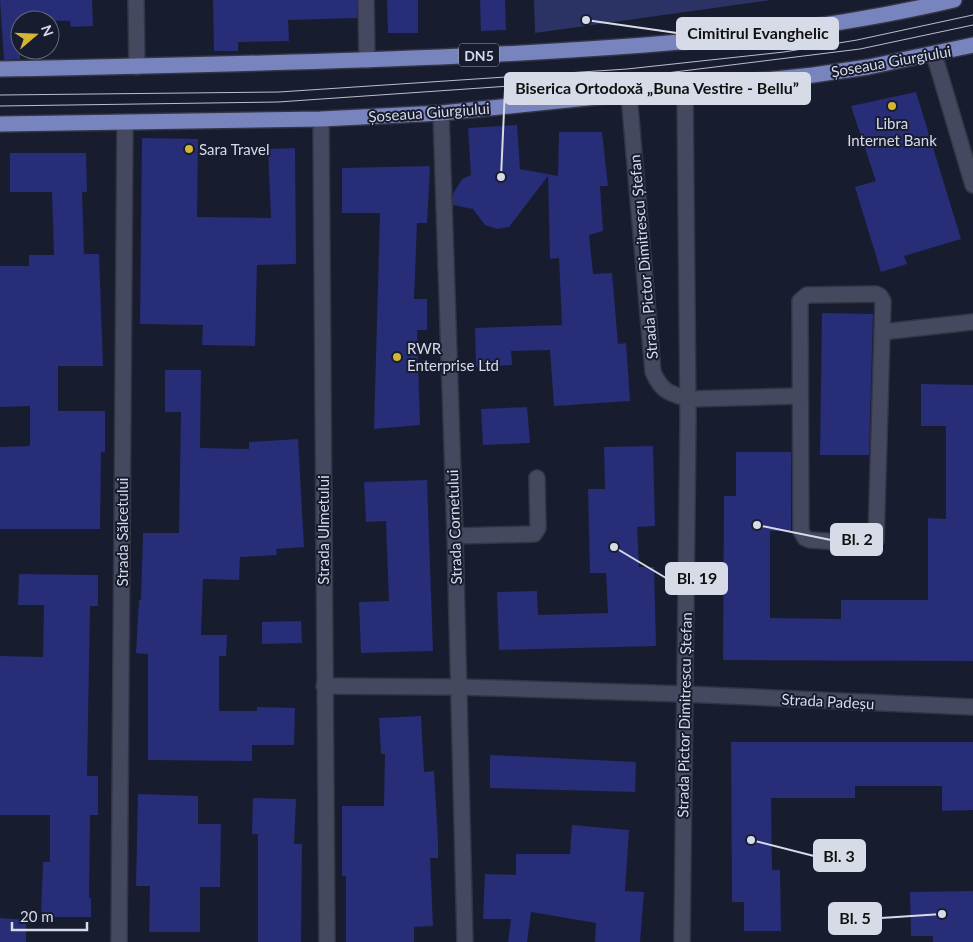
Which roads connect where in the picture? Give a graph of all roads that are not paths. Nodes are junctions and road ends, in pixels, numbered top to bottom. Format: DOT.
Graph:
graph roads {
  1 [pos="136,0"];
  2 [pos="366,0"];
  3 [pos="954,0"];
  4 [pos="973,45"];
  5 [pos="934,54"];
  6 [pos="367,60"];
  7 [pos="137,67"];
  8 [pos="0,69"];
  9 [pos="685,90"];
  10 [pos="629,95"];
  11 [pos="441,113"];
  12 [pos="321,118"];
  13 [pos="124,122"];
  14 [pos="0,124"];
  15 [pos="973,185"];
  16 [pos="973,322"];
  17 [pos="882,332"];
  18 [pos="800,396"];
  19 [pos="688,399"];
  20 [pos="537,478"];
  21 [pos="455,536"];
  22 [pos="324,686"];
  23 [pos="458,687"];
  24 [pos="684,694"];
  25 [pos="973,707"];
  26 [pos="119,942"];
  27 [pos="327,942"];
  28 [pos="465,942"];
  29 [pos="682,942"];
  1 -- 7 [label="street"];
  2 -- 6 [label="street"];
  3 -- 6 [label="main road, DN5"];
  4 -- 5 [label="main road, Șoseaua Giurgiului"];
  5 -- 9 [label="main road, Șoseaua Giurgiului"];
  5 -- 15 [label="street"];
  6 -- 7 [label="main road, DN5"];
  7 -- 8 [label="main road, DN5"];
  9 -- 10 [label="main road, Șoseaua Giurgiului"];
  9 -- 19 [label="street, Strada Pictor Dimitrescu Ștefan"];
  10 -- 11 [label="main road, Șoseaua Giurgiului"];
  10 -- 19 [label="street, Strada Pictor Dimitrescu Ștefan"];
  11 -- 12 [label="main road, Șoseaua Giurgiului"];
  11 -- 21 [label="street, Strada Cornetului"];
  12 -- 13 [label="main road, Șoseaua Giurgiului"];
  12 -- 22 [label="street, Strada Ulmetului"];
  13 -- 14 [label="main road, Șoseaua Giurgiului"];
  13 -- 26 [label="street, Strada Sălcetului"];
  16 -- 17 [label="street"];
  17 -- 18 [label="street"];
  17 -- 18 [label="street"];
  18 -- 19 [label="street"];
  19 -- 24 [label="street, Strada Pictor Dimitrescu Ștefan"];
  20 -- 21 [label="street"];
  21 -- 23 [label="street, Strada Cornetului"];
  22 -- 23 [label="street, Strada Padeșu"];
  22 -- 27 [label="street, Strada Ulmetului"];
  23 -- 24 [label="street, Strada Padeșu"];
  23 -- 28 [label="street, Strada Cornetului"];
  24 -- 25 [label="street, Strada Padeșu"];
  24 -- 29 [label="street, Strada Pictor Dimitrescu Ștefan"];
}
